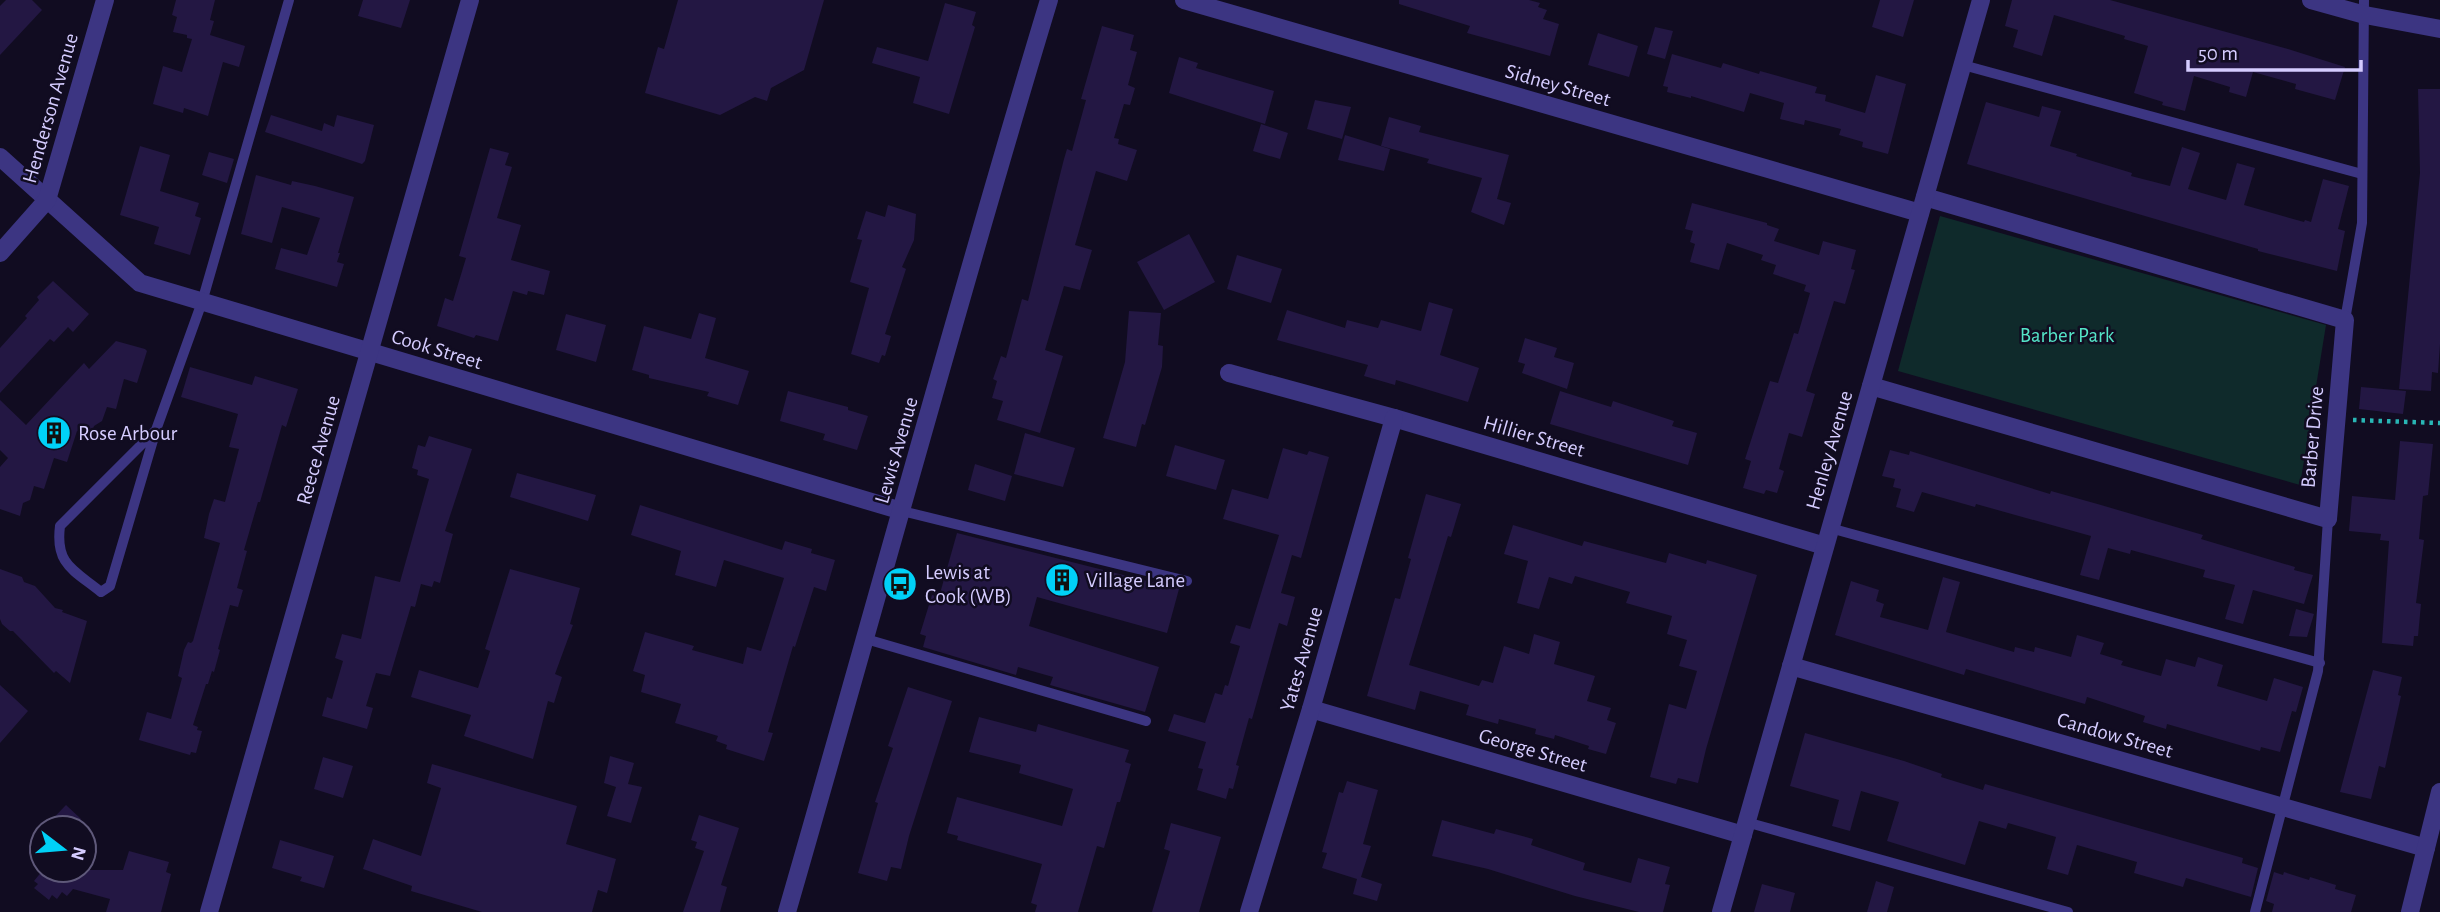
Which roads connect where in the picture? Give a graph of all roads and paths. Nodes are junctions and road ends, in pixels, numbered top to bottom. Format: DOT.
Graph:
graph roads {
  1 [pos="105,0"];
  2 [pos="289,0"];
  3 [pos="470,0"];
  4 [pos="1049,0"];
  5 [pos="1184,0"];
  6 [pos="1981,0"];
  7 [pos="2311,0"];
  8 [pos="2365,8"];
  9 [pos="2440,29"];
  10 [pos="1963,65"];
  11 [pos="0,157"];
  12 [pos="2362,174"];
  13 [pos="47,200"];
  14 [pos="1922,205"];
  15 [pos="0,253"];
  16 [pos="202,302"];
  17 [pos="2345,320"];
  18 [pos="370,352"];
  19 [pos="1229,373"];
  20 [pos="1871,386"];
  21 [pos="1394,418"];
  22 [pos="2337,420"];
  23 [pos="2440,423"];
  24 [pos="156,430"];
  25 [pos="902,511"];
  26 [pos="2328,519"];
  27 [pos="1830,528"];
  28 [pos="1825,546"];
  29 [pos="1187,581"];
  30 [pos="866,639"];
  31 [pos="2320,663"];
  32 [pos="1791,666"];
  33 [pos="1311,709"];
  34 [pos="1146,721"];
  35 [pos="2440,792"];
  36 [pos="2283,807"];
  37 [pos="1744,828"];
  38 [pos="2426,848"];
  39 [pos="209,912"];
  40 [pos="787,912"];
  41 [pos="1250,912"];
  42 [pos="1721,912"];
  43 [pos="2068,912"];
  44 [pos="2255,912"];
  45 [pos="2410,912"];
  1 -- 13 [label="street, Henderson Avenue"];
  2 -- 16 [label="lane"];
  3 -- 18 [label="street, Reece Avenue"];
  4 -- 25 [label="street, Lewis Avenue"];
  5 -- 14 [label="street, Sidney Street"];
  6 -- 10 [label="street, Henley Avenue"];
  7 -- 8 [label="street"];
  8 -- 9 [label="street"];
  8 -- 12 [label="lane"];
  10 -- 12 [label="lane"];
  10 -- 14 [label="street, Henley Avenue"];
  11 -- 13 [label="street, Cook Street"];
  12 -- 17 [label="lane"];
  13 -- 15 [label="street, Henderson Avenue"];
  13 -- 16 [label="street, Cook Street"];
  14 -- 17 [label="street"];
  14 -- 20 [label="street, Henley Avenue"];
  16 -- 18 [label="street, Cook Street"];
  16 -- 24 [label="lane"];
  17 -- 22 [label="street, Barber Drive"];
  18 -- 25 [label="street, Cook Street"];
  18 -- 39 [label="street, Reece Avenue"];
  19 -- 21 [label="street, Hillier Street"];
  20 -- 26 [label="street, Barber Drive"];
  20 -- 27 [label="street, Henley Avenue"];
  21 -- 28 [label="street, Hillier Street"];
  21 -- 33 [label="street, Yates Avenue"];
  22 -- 23 [label="path"];
  22 -- 26 [label="street, Barber Drive"];
  24 -- 24 [label="lane"];
  25 -- 29 [label="lane"];
  25 -- 30 [label="street, Lewis Avenue"];
  26 -- 31 [label="lane"];
  27 -- 28 [label="street, Henley Avenue"];
  27 -- 31 [label="lane"];
  28 -- 32 [label="street, Henley Avenue"];
  30 -- 34 [label="lane"];
  30 -- 40 [label="street, Lewis Avenue"];
  31 -- 36 [label="lane"];
  32 -- 36 [label="street, Candow Street"];
  32 -- 37 [label="street, Henley Avenue"];
  33 -- 37 [label="street, George Street"];
  33 -- 41 [label="street, Yates Avenue"];
  35 -- 38 [label="street"];
  36 -- 38 [label="street, Candow Street"];
  36 -- 44 [label="lane"];
  37 -- 42 [label="street, Henley Avenue"];
  37 -- 43 [label="lane"];
  38 -- 45 [label="street"];
}
